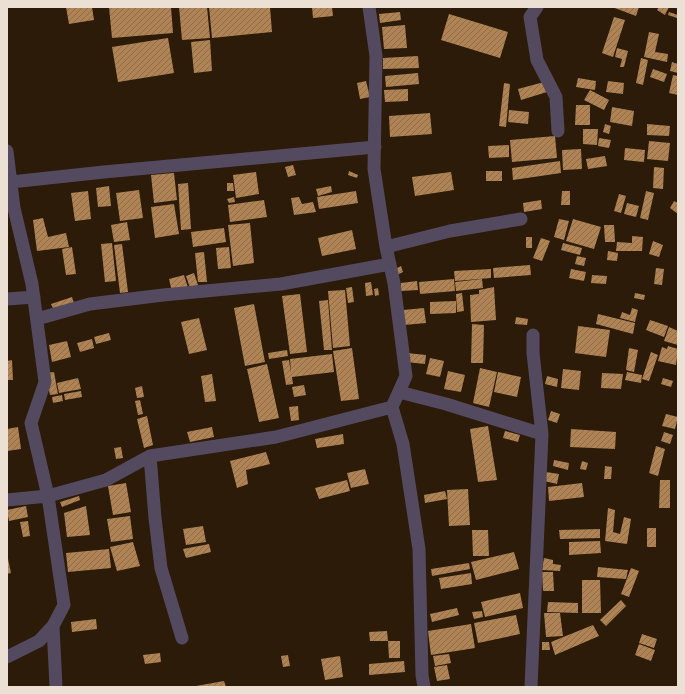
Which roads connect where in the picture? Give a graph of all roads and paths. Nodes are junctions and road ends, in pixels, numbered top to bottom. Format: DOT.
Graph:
graph roads {
  1 [pos="369,7"];
  2 [pos="537,7"];
  3 [pos="558,131"];
  4 [pos="375,147"];
  5 [pos="7,152"];
  6 [pos="11,182"];
  7 [pos="521,219"];
  8 [pos="386,247"];
  9 [pos="390,264"];
  10 [pos="34,297"];
  11 [pos="7,299"];
  12 [pos="37,319"];
  13 [pos="533,335"];
  14 [pos="399,392"];
  15 [pos="392,407"];
  16 [pos="542,434"];
  17 [pos="150,456"];
  18 [pos="48,496"];
  19 [pos="7,500"];
  20 [pos="53,626"];
  21 [pos="182,638"];
  22 [pos="7,657"];
  23 [pos="56,687"];
  24 [pos="424,687"];
  25 [pos="530,687"];
  1 -- 4 [label="street"];
  2 -- 3 [label="street"];
  4 -- 6 [label="street"];
  4 -- 8 [label="street"];
  5 -- 6 [label="street"];
  6 -- 10 [label="street"];
  7 -- 8 [label="street"];
  8 -- 9 [label="street"];
  9 -- 12 [label="street"];
  9 -- 14 [label="street"];
  10 -- 11 [label="street"];
  10 -- 12 [label="street"];
  12 -- 18 [label="street"];
  13 -- 16 [label="street"];
  14 -- 15 [label="street"];
  14 -- 16 [label="street"];
  15 -- 17 [label="street"];
  15 -- 24 [label="street"];
  16 -- 25 [label="street"];
  17 -- 18 [label="street"];
  17 -- 21 [label="street"];
  18 -- 19 [label="street"];
  18 -- 20 [label="street"];
  20 -- 22 [label="street"];
  20 -- 23 [label="street"];
}
